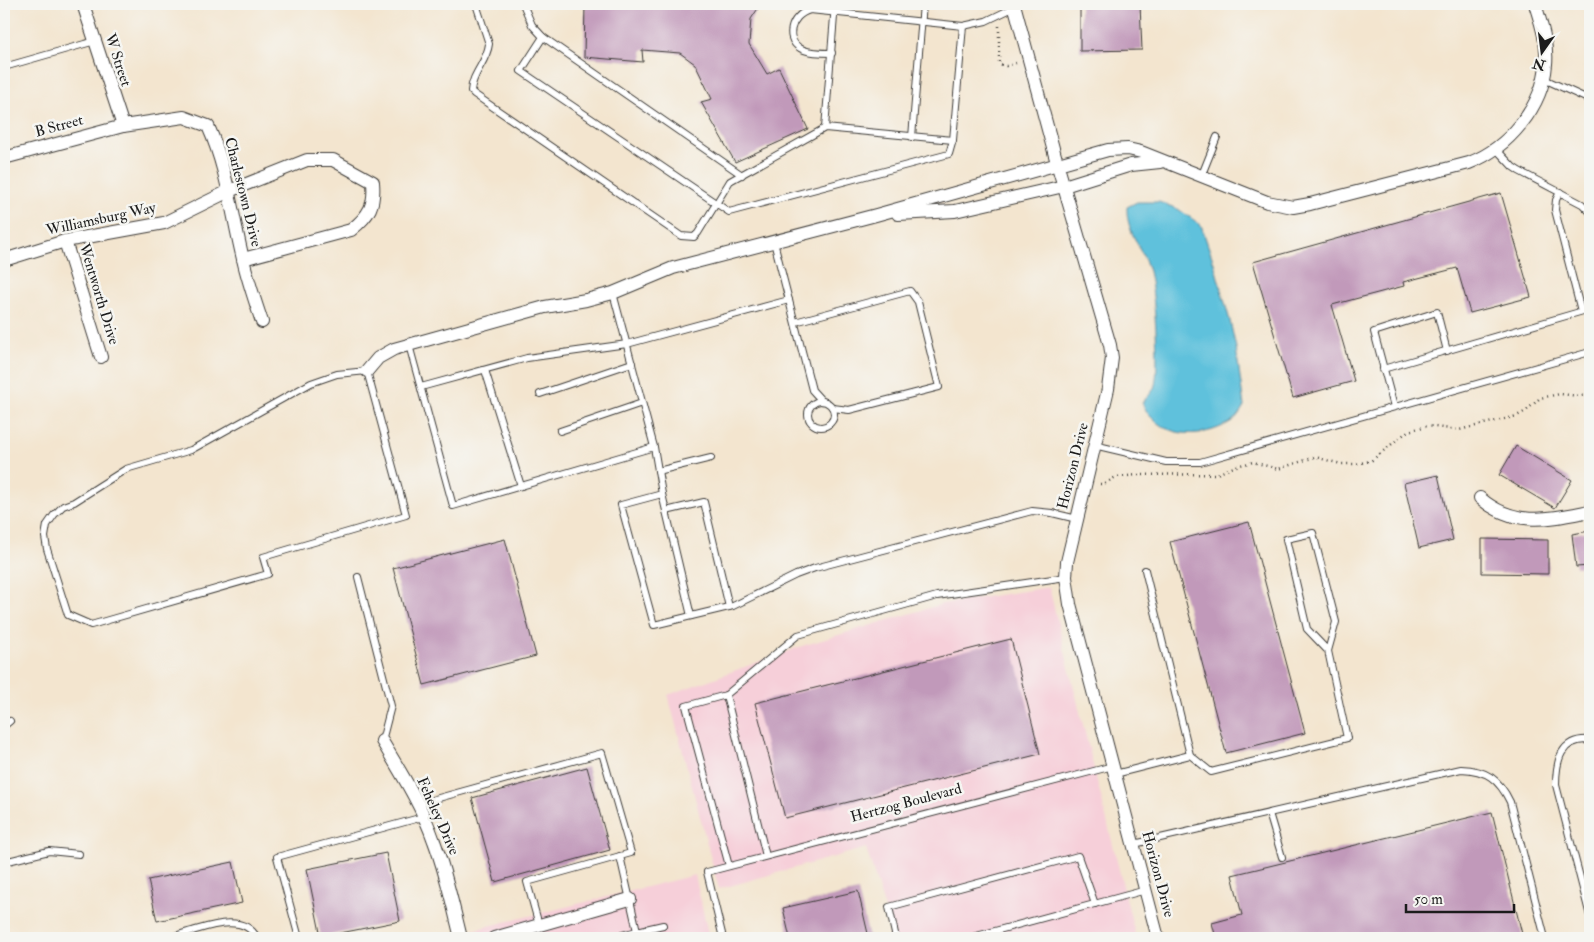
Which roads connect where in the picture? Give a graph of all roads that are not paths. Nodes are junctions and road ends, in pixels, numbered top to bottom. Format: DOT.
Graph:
graph roads {
  1 [pos="83,4"];
  2 [pos="476,4"];
  3 [pos="523,4"];
  4 [pos="835,4"];
  5 [pos="923,4"];
  6 [pos="1535,4"];
  7 [pos="1015,5"];
  8 [pos="835,12"];
  9 [pos="921,21"];
  10 [pos="963,26"];
  11 [pos="543,37"];
  12 [pos="95,42"];
  13 [pos="832,53"];
  14 [pos="4,67"];
  15 [pos="1543,78"];
  16 [pos="1590,100"];
  17 [pos="123,126"];
  18 [pos="825,128"];
  19 [pos="912,137"];
  20 [pos="1217,137"];
  21 [pos="953,140"];
  22 [pos="1496,149"];
  23 [pos="4,158"];
  24 [pos="1165,162"];
  25 [pos="1057,164"];
  26 [pos="742,175"];
  27 [pos="1201,177"];
  28 [pos="1064,186"];
  29 [pos="229,191"];
  30 [pos="1560,192"];
  31 [pos="717,204"];
  32 [pos="1590,212"];
  33 [pos="876,215"];
  34 [pos="65,241"];
  35 [pos="774,242"];
  36 [pos="243,259"];
  37 [pos="4,260"];
  38 [pos="613,293"];
  39 [pos="789,300"];
  40 [pos="1590,309"];
  41 [pos="1581,311"];
  42 [pos="262,322"];
  43 [pos="794,322"];
  44 [pos="627,344"];
  45 [pos="409,345"];
  46 [pos="1447,351"];
  47 [pos="1590,352"];
  48 [pos="101,357"];
  49 [pos="632,363"];
  50 [pos="1384,369"];
  51 [pos="485,370"];
  52 [pos="367,371"];
  53 [pos="421,387"];
  54 [pos="540,394"];
  55 [pos="822,401"];
  56 [pos="642,404"];
  57 [pos="1394,407"];
  58 [pos="833,408"];
  59 [pos="560,431"];
  60 [pos="1094,445"];
  61 [pos="654,447"];
  62 [pos="711,458"];
  63 [pos="658,470"];
  64 [pos="521,486"];
  65 [pos="662,494"];
  66 [pos="1480,498"];
  67 [pos="666,511"];
  68 [pos="1590,511"];
  69 [pos="1076,519"];
  70 [pos="1145,570"];
  71 [pos="358,577"];
  72 [pos="1066,577"];
  73 [pos="729,607"];
  74 [pos="691,616"];
  75 [pos="1328,651"];
  76 [pos="726,695"];
  77 [pos="10,721"];
  78 [pos="4,726"];
  79 [pos="1590,740"];
  80 [pos="382,741"];
  81 [pos="1190,755"];
  82 [pos="1114,770"];
  83 [pos="417,804"];
  84 [pos="1269,813"];
  85 [pos="423,817"];
  86 [pos="1134,844"];
  87 [pos="79,854"];
  88 [pos="620,856"];
  89 [pos="766,856"];
  90 [pos="1282,857"];
  91 [pos="4,862"];
  92 [pos="729,866"];
  93 [pos="1146,890"];
  94 [pos="1587,892"];
  95 [pos="630,899"];
  96 [pos="1095,904"];
  97 [pos="1590,916"];
  98 [pos="540,925"];
  99 [pos="663,925"];
  100 [pos="637,931"];
  101 [pos="170,938"];
  102 [pos="257,938"];
  103 [pos="299,938"];
  104 [pos="461,938"];
  105 [pos="494,938"];
  106 [pos="610,938"];
  107 [pos="723,938"];
  108 [pos="896,938"];
  109 [pos="969,938"];
  110 [pos="1158,938"];
  111 [pos="1545,938"];
  1 -- 12 [label="street, W Street"];
  2 -- 31 [label="lane"];
  3 -- 11 [label="lane"];
  4 -- 8 [label="lane"];
  5 -- 9 [label="lane"];
  6 -- 15 [label="street"];
  7 -- 10 [label="lane"];
  7 -- 25 [label="street, Horizon Drive"];
  8 -- 9 [label="lane"];
  8 -- 13 [label="lane"];
  8 -- 13 [label="lane"];
  9 -- 10 [label="lane"];
  9 -- 19 [label="lane"];
  10 -- 21 [label="lane"];
  11 -- 26 [label="lane"];
  11 -- 31 [label="lane"];
  12 -- 14 [label="lane"];
  12 -- 17 [label="street, W Street"];
  13 -- 18 [label="lane"];
  15 -- 16 [label="lane"];
  15 -- 22 [label="street"];
  17 -- 23 [label="street, B Street"];
  17 -- 29 [label="street, Charlestown Drive"];
  18 -- 19 [label="lane"];
  18 -- 26 [label="lane"];
  19 -- 21 [label="lane"];
  20 -- 27 [label="lane"];
  21 -- 31 [label="lane"];
  22 -- 27 [label="street"];
  22 -- 30 [label="lane"];
  24 -- 25 [label="street"];
  24 -- 27 [label="street"];
  24 -- 28 [label="street"];
  25 -- 28 [label="street, Horizon Drive"];
  25 -- 33 [label="street"];
  26 -- 31 [label="lane"];
  28 -- 33 [label="street"];
  28 -- 60 [label="street, Horizon Drive"];
  29 -- 34 [label="street, Williamsburg Way"];
  29 -- 36 [label="street, Charlestown Drive"];
  29 -- 36 [label="street, Williamsburg Way"];
  30 -- 32 [label="lane"];
  30 -- 41 [label="lane"];
  33 -- 35 [label="street"];
  34 -- 37 [label="street, Williamsburg Way"];
  34 -- 48 [label="street, Wentworth Drive"];
  35 -- 38 [label="street"];
  35 -- 39 [label="lane"];
  36 -- 42 [label="street, Charlestown Drive"];
  38 -- 44 [label="lane"];
  38 -- 45 [label="street"];
  39 -- 43 [label="lane"];
  39 -- 44 [label="lane"];
  40 -- 41 [label="lane"];
  41 -- 46 [label="lane"];
  43 -- 55 [label="lane"];
  43 -- 58 [label="lane"];
  44 -- 49 [label="lane"];
  44 -- 51 [label="lane"];
  45 -- 52 [label="street"];
  45 -- 53 [label="lane"];
  46 -- 50 [label="lane"];
  46 -- 50 [label="lane"];
  47 -- 57 [label="lane"];
  49 -- 54 [label="lane"];
  49 -- 56 [label="lane"];
  50 -- 57 [label="lane"];
  51 -- 53 [label="lane"];
  51 -- 64 [label="lane"];
  52 -- 52 [label="lane"];
  53 -- 64 [label="lane"];
  55 -- 58 [label="lane"];
  55 -- 58 [label="lane"];
  56 -- 59 [label="lane"];
  56 -- 61 [label="lane"];
  57 -- 60 [label="lane"];
  60 -- 69 [label="street, Horizon Drive"];
  61 -- 63 [label="lane"];
  61 -- 64 [label="lane"];
  62 -- 63 [label="lane"];
  63 -- 65 [label="lane"];
  65 -- 67 [label="lane"];
  65 -- 74 [label="lane"];
  66 -- 68 [label="street"];
  67 -- 73 [label="lane"];
  67 -- 74 [label="lane"];
  69 -- 72 [label="street, Horizon Drive"];
  69 -- 73 [label="lane"];
  70 -- 81 [label="lane"];
  71 -- 80 [label="lane"];
  72 -- 76 [label="lane"];
  72 -- 82 [label="street, Horizon Drive"];
  73 -- 74 [label="lane"];
  75 -- 75 [label="lane"];
  75 -- 81 [label="lane"];
  76 -- 89 [label="lane"];
  76 -- 92 [label="lane"];
  77 -- 78 [label="lane"];
  79 -- 94 [label="lane"];
  80 -- 83 [label="street, Feheley Drive"];
  81 -- 82 [label="lane, Hertzog Boulevard"];
  82 -- 86 [label="street, Horizon Drive"];
  82 -- 89 [label="lane, Hertzog Boulevard"];
  83 -- 85 [label="street, Feheley Drive"];
  83 -- 88 [label="lane"];
  84 -- 86 [label="lane"];
  84 -- 90 [label="lane"];
  84 -- 111 [label="lane"];
  85 -- 103 [label="lane"];
  85 -- 104 [label="street, Feheley Drive"];
  86 -- 93 [label="street, Horizon Drive"];
  87 -- 91 [label="lane"];
  88 -- 95 [label="lane"];
  88 -- 98 [label="lane"];
  89 -- 92 [label="lane, Hertzog Boulevard"];
  92 -- 107 [label="lane, Hertzog Boulevard"];
  93 -- 96 [label="lane"];
  93 -- 110 [label="street, Horizon Drive"];
  94 -- 97 [label="lane"];
  95 -- 98 [label="street"];
  95 -- 100 [label="lane"];
  96 -- 108 [label="lane"];
  96 -- 109 [label="lane"];
  98 -- 105 [label="street"];
  99 -- 100 [label="lane"];
  100 -- 106 [label="lane"];
  101 -- 102 [label="lane"];
}
